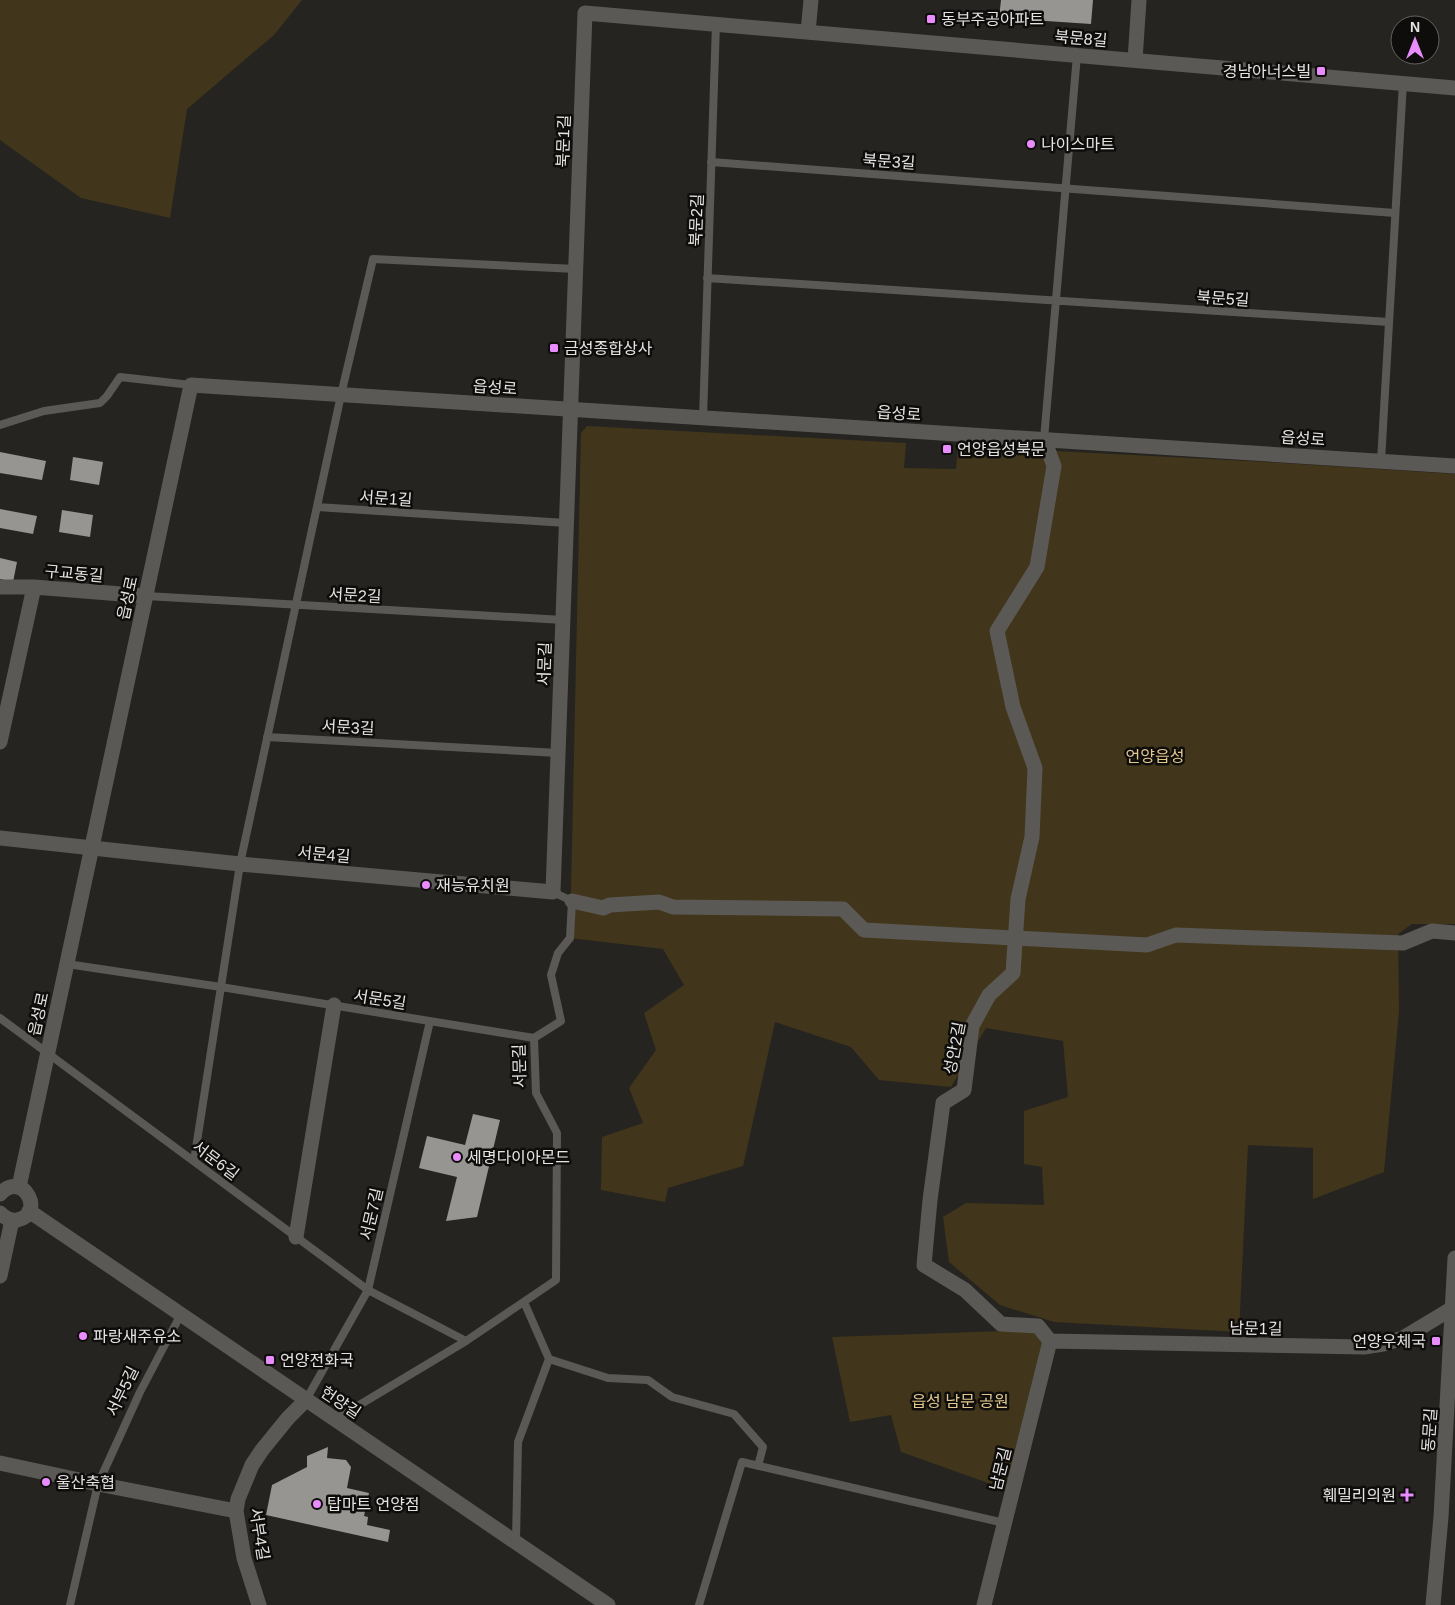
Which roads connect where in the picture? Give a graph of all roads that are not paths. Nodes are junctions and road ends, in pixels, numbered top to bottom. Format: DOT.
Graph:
graph roads {
  1 [pos="811,0"];
  2 [pos="1139,0"];
  3 [pos="585,13"];
  4 [pos="716,24"];
  5 [pos="808,32"];
  6 [pos="1077,55"];
  7 [pos="1135,60"];
  8 [pos="1403,83"];
  9 [pos="1455,88"];
  10 [pos="711,162"];
  11 [pos="1066,188"];
  12 [pos="1395,213"];
  13 [pos="576,269"];
  14 [pos="708,278"];
  15 [pos="1056,301"];
  16 [pos="1389,322"];
  17 [pos="191,385"];
  18 [pos="341,395"];
  19 [pos="571,409"];
  20 [pos="703,418"];
  21 [pos="0,424"];
  22 [pos="1044,439"];
  23 [pos="1381,461"];
  24 [pos="1455,466"];
  25 [pos="317,507"];
  26 [pos="566,523"];
  27 [pos="0,587"];
  28 [pos="34,587"];
  29 [pos="146,596"];
  30 [pos="296,606"];
  31 [pos="563,620"];
  32 [pos="267,736"];
  33 [pos="0,742"];
  34 [pos="558,753"];
  35 [pos="0,838"];
  36 [pos="92,848"];
  37 [pos="240,864"];
  38 [pos="553,892"];
  39 [pos="572,901"];
  40 [pos="1455,933"];
  41 [pos="1016,938"];
  42 [pos="67,964"];
  43 [pos="221,987"];
  44 [pos="334,1005"];
  45 [pos="0,1018"];
  46 [pos="430,1021"];
  47 [pos="534,1038"];
  48 [pos="48,1052"];
  49 [pos="194,1161"];
  50 [pos="19,1187"];
  51 [pos="1,1192"];
  52 [pos="29,1211"];
  53 [pos="6,1216"];
  54 [pos="296,1237"];
  55 [pos="1455,1258"];
  56 [pos="0,1276"];
  57 [pos="368,1290"];
  58 [pos="524,1302"];
  59 [pos="1452,1308"];
  60 [pos="181,1314"];
  61 [pos="466,1341"];
  62 [pos="1050,1341"];
  63 [pos="549,1359"];
  64 [pos="1453,1364"];
  65 [pos="306,1400"];
  66 [pos="336,1419"];
  67 [pos="0,1463"];
  68 [pos="758,1466"];
  69 [pos="98,1484"];
  70 [pos="236,1511"];
  71 [pos="1004,1523"];
  72 [pos="516,1543"];
  73 [pos="70,1605"];
  74 [pos="259,1605"];
  75 [pos="608,1605"];
  76 [pos="699,1605"];
  77 [pos="984,1605"];
  78 [pos="1433,1605"];
  1 -- 5 [label="street"];
  2 -- 7 [label="street"];
  3 -- 4 [label="street, 북문8길"];
  3 -- 13 [label="street, 북문1길"];
  4 -- 5 [label="street, 북문8길"];
  4 -- 10 [label="lane, 북문2길"];
  5 -- 6 [label="street, 북문8길"];
  6 -- 7 [label="street, 북문8길"];
  6 -- 11 [label="lane"];
  7 -- 8 [label="street, 북문8길"];
  8 -- 9 [label="street, 북문8길"];
  8 -- 12 [label="lane"];
  10 -- 11 [label="lane, 북문3길"];
  10 -- 14 [label="lane, 북문2길"];
  11 -- 12 [label="lane"];
  11 -- 15 [label="lane"];
  12 -- 16 [label="lane"];
  13 -- 18 [label="lane"];
  13 -- 19 [label="street, 북문1길"];
  14 -- 15 [label="lane"];
  14 -- 20 [label="lane, 북문2길"];
  15 -- 16 [label="lane, 북문5길"];
  15 -- 22 [label="lane"];
  16 -- 23 [label="lane"];
  17 -- 18 [label="street, 읍성로"];
  17 -- 21 [label="lane"];
  17 -- 29 [label="street, 읍성로"];
  18 -- 19 [label="street, 읍성로"];
  18 -- 25 [label="lane"];
  19 -- 20 [label="street, 읍성로"];
  19 -- 26 [label="street, 서문길"];
  20 -- 22 [label="street, 읍성로"];
  22 -- 23 [label="street, 읍성로"];
  22 -- 41 [label="street, 성안2길"];
  23 -- 24 [label="street, 읍성로"];
  25 -- 26 [label="lane, 서문1길"];
  25 -- 30 [label="lane"];
  26 -- 31 [label="street, 서문길"];
  27 -- 28 [label="street, 구교동길"];
  28 -- 29 [label="street, 구교동길"];
  28 -- 33 [label="street"];
  29 -- 30 [label="lane, 서문2길"];
  29 -- 36 [label="street, 읍성로"];
  30 -- 31 [label="lane, 서문2길"];
  30 -- 32 [label="lane"];
  31 -- 34 [label="street, 서문길"];
  32 -- 34 [label="lane, 서문3길"];
  32 -- 37 [label="lane"];
  34 -- 38 [label="street, 서문길"];
  35 -- 36 [label="street"];
  36 -- 37 [label="street, 서문4길"];
  36 -- 42 [label="street, 읍성로"];
  37 -- 38 [label="street, 서문4길"];
  37 -- 43 [label="lane"];
  38 -- 39 [label="lane"];
  39 -- 41 [label="street"];
  39 -- 47 [label="lane, 서문길"];
  40 -- 41 [label="street"];
  41 -- 62 [label="street, 성안2길"];
  42 -- 43 [label="lane, 서문5길"];
  42 -- 48 [label="street, 읍성로"];
  43 -- 44 [label="lane, 서문5길"];
  43 -- 49 [label="lane"];
  44 -- 46 [label="lane, 서문5길"];
  44 -- 54 [label="street"];
  45 -- 48 [label="lane, 서문6길"];
  46 -- 47 [label="lane, 서문5길"];
  46 -- 57 [label="lane, 서문7길"];
  47 -- 58 [label="lane, 서문길"];
  48 -- 49 [label="lane, 서문6길"];
  48 -- 50 [label="street, 읍성로"];
  49 -- 54 [label="lane, 서문6길"];
  50 -- 51 [label="street"];
  50 -- 52 [label="street"];
  52 -- 53 [label="street"];
  52 -- 60 [label="street, 헌양길"];
  53 -- 56 [label="street"];
  54 -- 57 [label="lane, 서문6길"];
  55 -- 59 [label="street, 동문길"];
  57 -- 61 [label="lane, 서문6길"];
  57 -- 65 [label="lane, 서문7길"];
  58 -- 61 [label="lane, 서문길"];
  58 -- 63 [label="lane"];
  59 -- 62 [label="street, 남문1길"];
  59 -- 64 [label="street, 동문길"];
  60 -- 65 [label="street, 헌양길"];
  60 -- 69 [label="lane, 서부5길"];
  61 -- 66 [label="lane, 서문길"];
  62 -- 71 [label="street, 남문길"];
  63 -- 68 [label="lane"];
  63 -- 72 [label="lane"];
  64 -- 78 [label="street, 동문길"];
  65 -- 66 [label="street, 헌양길"];
  65 -- 70 [label="street, 서부4길"];
  66 -- 72 [label="street, 헌양길"];
  67 -- 69 [label="street"];
  68 -- 71 [label="lane"];
  68 -- 76 [label="lane"];
  69 -- 70 [label="street"];
  69 -- 73 [label="lane, 서부5길"];
  70 -- 74 [label="street, 서부4길"];
  71 -- 77 [label="street, 남문길"];
  72 -- 75 [label="street, 헌양길"];
}
